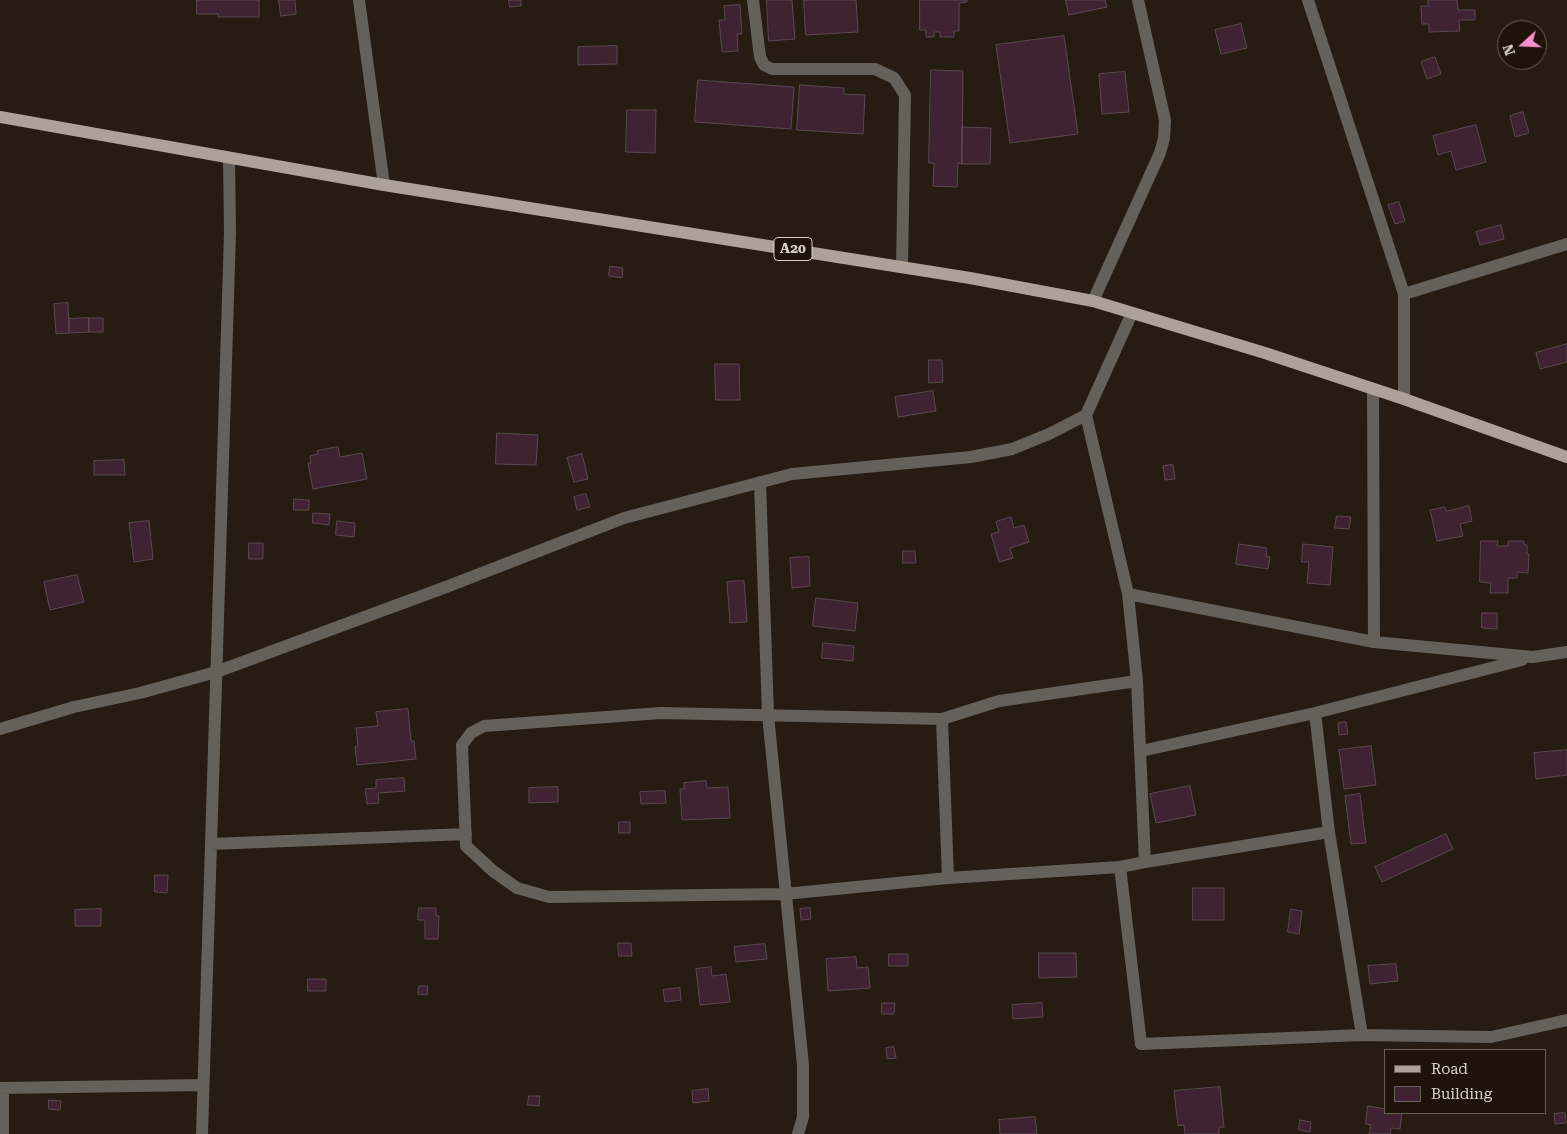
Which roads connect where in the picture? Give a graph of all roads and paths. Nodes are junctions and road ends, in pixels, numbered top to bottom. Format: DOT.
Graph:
graph roads {
  1 [pos="359,0"];
  2 [pos="752,0"];
  3 [pos="1138,0"];
  4 [pos="1308,0"];
  5 [pos="0,117"];
  6 [pos="229,158"];
  7 [pos="384,185"];
  8 [pos="1567,244"];
  9 [pos="902,267"];
  10 [pos="1404,294"];
  11 [pos="1093,301"];
  12 [pos="1132,313"];
  13 [pos="1373,389"];
  14 [pos="1404,400"];
  15 [pos="1086,415"];
  16 [pos="1567,458"];
  17 [pos="760,482"];
  18 [pos="1128,594"];
  19 [pos="1374,642"];
  20 [pos="1567,652"];
  21 [pos="1533,657"];
  22 [pos="216,672"];
  23 [pos="1137,681"];
  24 [pos="1315,713"];
  25 [pos="768,715"];
  26 [pos="942,719"];
  27 [pos="0,729"];
  28 [pos="1141,751"];
  29 [pos="1330,832"];
  30 [pos="466,834"];
  31 [pos="211,844"];
  32 [pos="1144,862"];
  33 [pos="1120,867"];
  34 [pos="948,878"];
  35 [pos="785,894"];
  36 [pos="1567,1020"];
  37 [pos="1362,1035"];
  38 [pos="203,1085"];
  39 [pos="2,1088"];
  40 [pos="3,1134"];
  41 [pos="202,1134"];
  42 [pos="798,1134"];
  1 -- 7 [label="street"];
  2 -- 9 [label="street"];
  3 -- 11 [label="street"];
  4 -- 10 [label="street"];
  5 -- 6 [label="main road, A20"];
  6 -- 7 [label="main road, A20"];
  6 -- 22 [label="street"];
  7 -- 9 [label="main road, A20"];
  8 -- 10 [label="street"];
  9 -- 11 [label="main road, A20"];
  10 -- 14 [label="street"];
  11 -- 12 [label="main road, A20"];
  12 -- 13 [label="main road, A20"];
  12 -- 15 [label="street"];
  13 -- 14 [label="main road, A20"];
  13 -- 19 [label="street"];
  14 -- 16 [label="main road, A20"];
  15 -- 17 [label="street"];
  15 -- 18 [label="street"];
  17 -- 22 [label="street"];
  17 -- 25 [label="street"];
  18 -- 19 [label="street"];
  18 -- 23 [label="street"];
  19 -- 21 [label="street"];
  20 -- 21 [label="street"];
  21 -- 24 [label="street"];
  22 -- 27 [label="street"];
  22 -- 31 [label="street"];
  23 -- 26 [label="street"];
  23 -- 28 [label="street"];
  24 -- 28 [label="street"];
  24 -- 29 [label="street"];
  25 -- 26 [label="street"];
  25 -- 30 [label="street"];
  25 -- 35 [label="street"];
  26 -- 34 [label="street"];
  28 -- 32 [label="street"];
  29 -- 32 [label="street"];
  29 -- 37 [label="street"];
  30 -- 31 [label="street"];
  30 -- 35 [label="street"];
  31 -- 38 [label="street"];
  32 -- 33 [label="street"];
  33 -- 34 [label="street"];
  33 -- 37 [label="street"];
  34 -- 35 [label="street"];
  35 -- 42 [label="street"];
  36 -- 37 [label="street"];
  38 -- 39 [label="street"];
  38 -- 41 [label="street"];
  39 -- 40 [label="street"];
}
